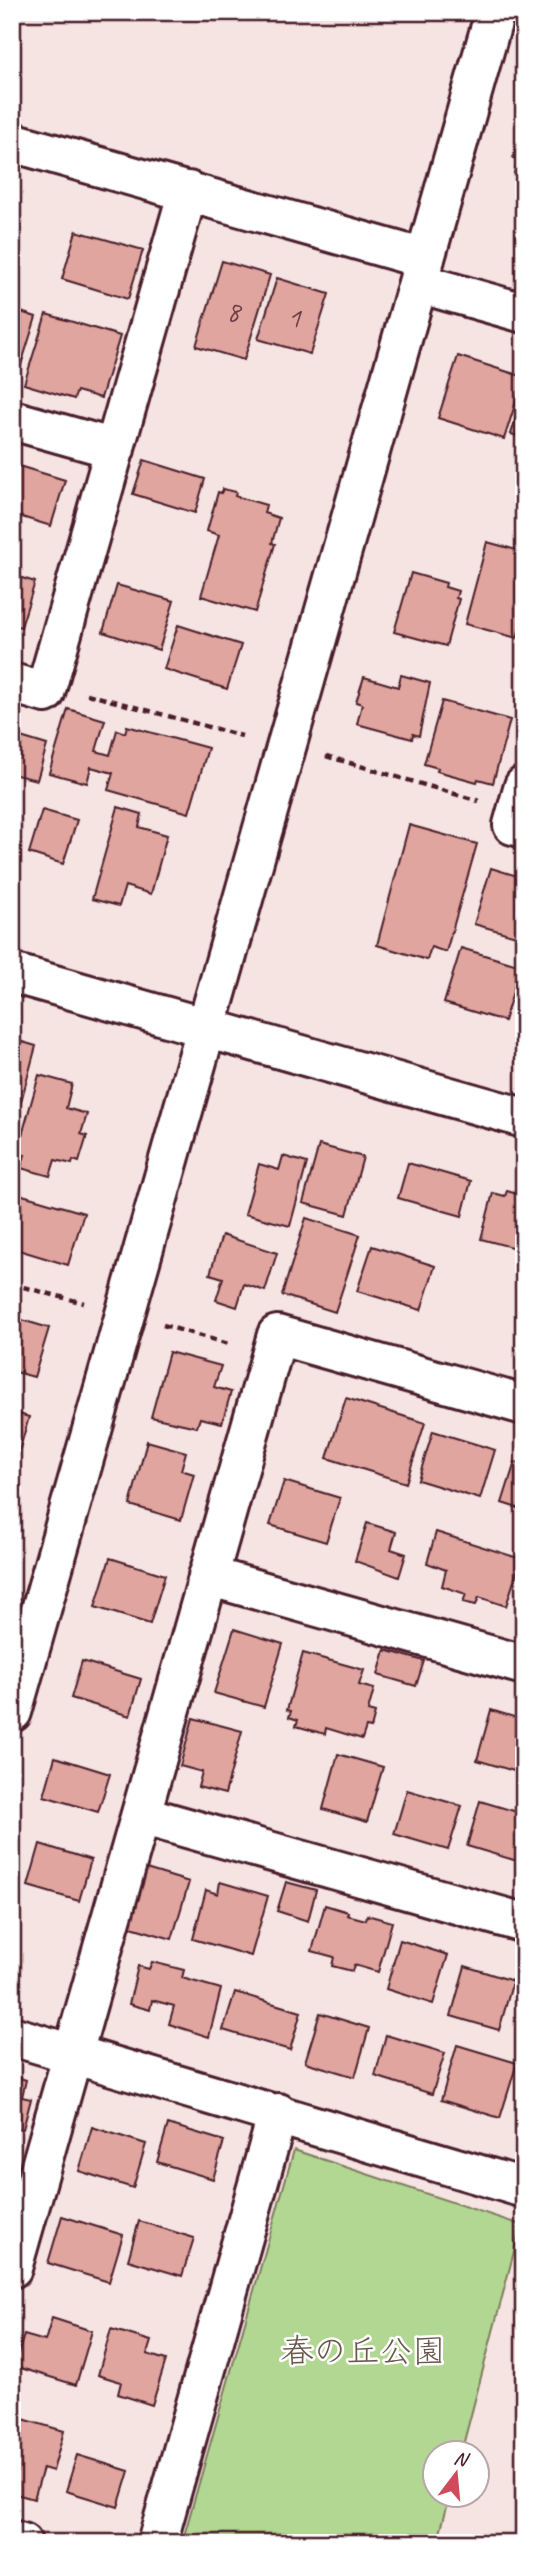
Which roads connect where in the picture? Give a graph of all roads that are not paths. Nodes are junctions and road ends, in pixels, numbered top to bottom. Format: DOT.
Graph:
graph roads {
  1 [pos="495,12"];
  2 [pos="12,142"];
  3 [pos="188,191"];
  4 [pos="421,271"];
  5 [pos="524,313"];
  6 [pos="12,420"];
  7 [pos="116,449"];
  8 [pos="29,688"];
  9 [pos="524,786"];
  10 [pos="518,827"];
  11 [pos="12,973"];
  12 [pos="206,1029"];
  13 [pos="524,1118"];
  14 [pos="524,1405"];
  15 [pos="208,1576"];
  16 [pos="524,1665"];
  17 [pos="12,1712"];
  18 [pos="141,1815"];
  19 [pos="524,1923"];
  20 [pos="12,2036"];
  21 [pos="73,2054"];
  22 [pos="278,2113"];
  23 [pos="524,2188"];
  24 [pos="12,2268"];
  25 [pos="12,2540"];
  26 [pos="22,2543"];
  27 [pos="157,2543"];
  1 -- 4 [label="street"];
  2 -- 3 [label="street"];
  3 -- 4 [label="street"];
  3 -- 7 [label="street"];
  4 -- 5 [label="street"];
  4 -- 12 [label="street"];
  6 -- 7 [label="street"];
  7 -- 8 [label="street"];
  9 -- 10 [label="street"];
  11 -- 12 [label="street"];
  12 -- 13 [label="street"];
  12 -- 17 [label="street"];
  14 -- 15 [label="street"];
  15 -- 16 [label="street"];
  15 -- 18 [label="street"];
  18 -- 19 [label="street"];
  18 -- 21 [label="street"];
  20 -- 21 [label="street"];
  21 -- 22 [label="street"];
  21 -- 24 [label="street"];
  22 -- 23 [label="street"];
  22 -- 27 [label="street"];
  25 -- 26 [label="street"];
}
